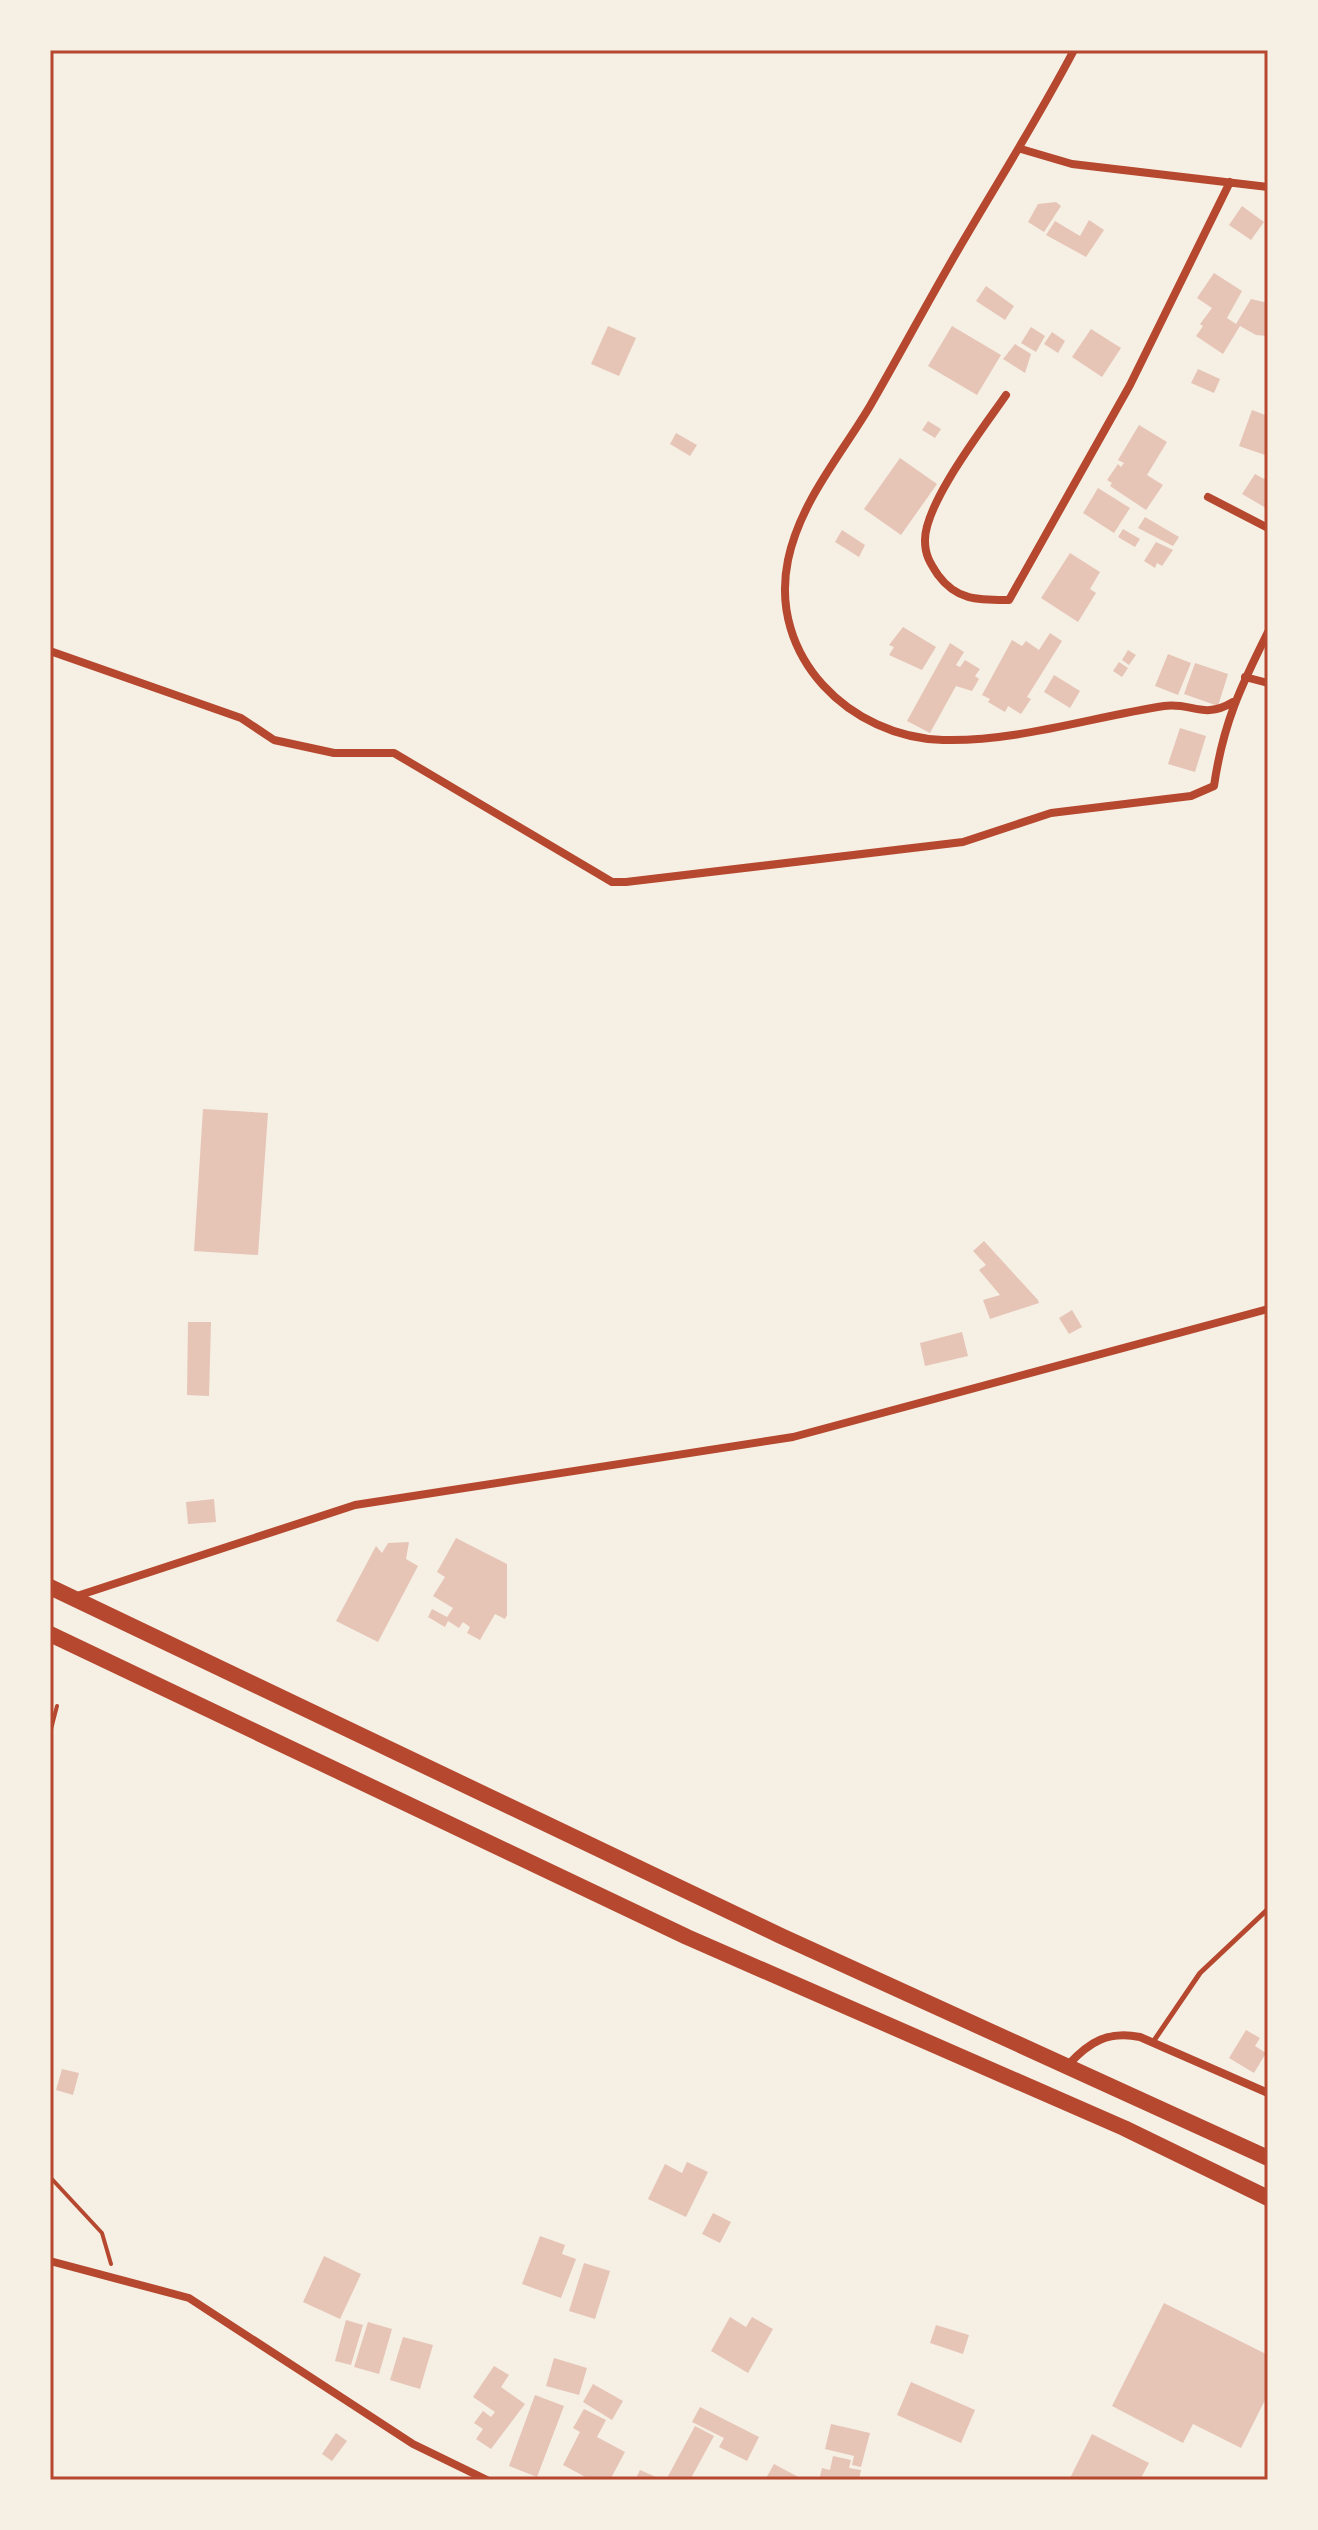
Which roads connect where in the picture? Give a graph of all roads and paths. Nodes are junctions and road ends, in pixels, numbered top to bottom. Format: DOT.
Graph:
graph roads {
  1 [pos="1074,50"];
  2 [pos="1021,149"];
  3 [pos="1230,182"];
  4 [pos="1268,187"];
  5 [pos="1006,395"];
  6 [pos="1208,497"];
  7 [pos="1268,528"];
  8 [pos="1268,632"];
  9 [pos="50,651"];
  10 [pos="1245,677"];
  11 [pos="1268,683"];
  12 [pos="1233,702"];
  13 [pos="1268,1309"];
  14 [pos="50,1587"];
  15 [pos="73,1597"];
  16 [pos="50,1634"];
  17 [pos="57,1706"];
  18 [pos="50,1733"];
  19 [pos="1268,1909"];
  20 [pos="1153,2042"];
  21 [pos="1068,2065"];
  22 [pos="1268,2093"];
  23 [pos="1268,2158"];
  24 [pos="50,2177"];
  25 [pos="1268,2198"];
  26 [pos="50,2261"];
  27 [pos="115,2278"];
  28 [pos="487,2480"];
  1 -- 2 [label="street"];
  2 -- 3 [label="street"];
  2 -- 12 [label="street"];
  3 -- 4 [label="street"];
  3 -- 5 [label="street"];
  6 -- 7 [label="street"];
  8 -- 10 [label="street"];
  9 -- 12 [label="street"];
  10 -- 11 [label="street"];
  10 -- 12 [label="street"];
  13 -- 15 [label="street"];
  14 -- 15 [label="highway"];
  15 -- 21 [label="highway"];
  16 -- 25 [label="highway"];
  17 -- 18 [label="path"];
  19 -- 20 [label="lane"];
  20 -- 21 [label="street"];
  20 -- 22 [label="street"];
  21 -- 23 [label="highway"];
  24 -- 27 [label="path"];
  26 -- 27 [label="street"];
  27 -- 28 [label="street"];
}
